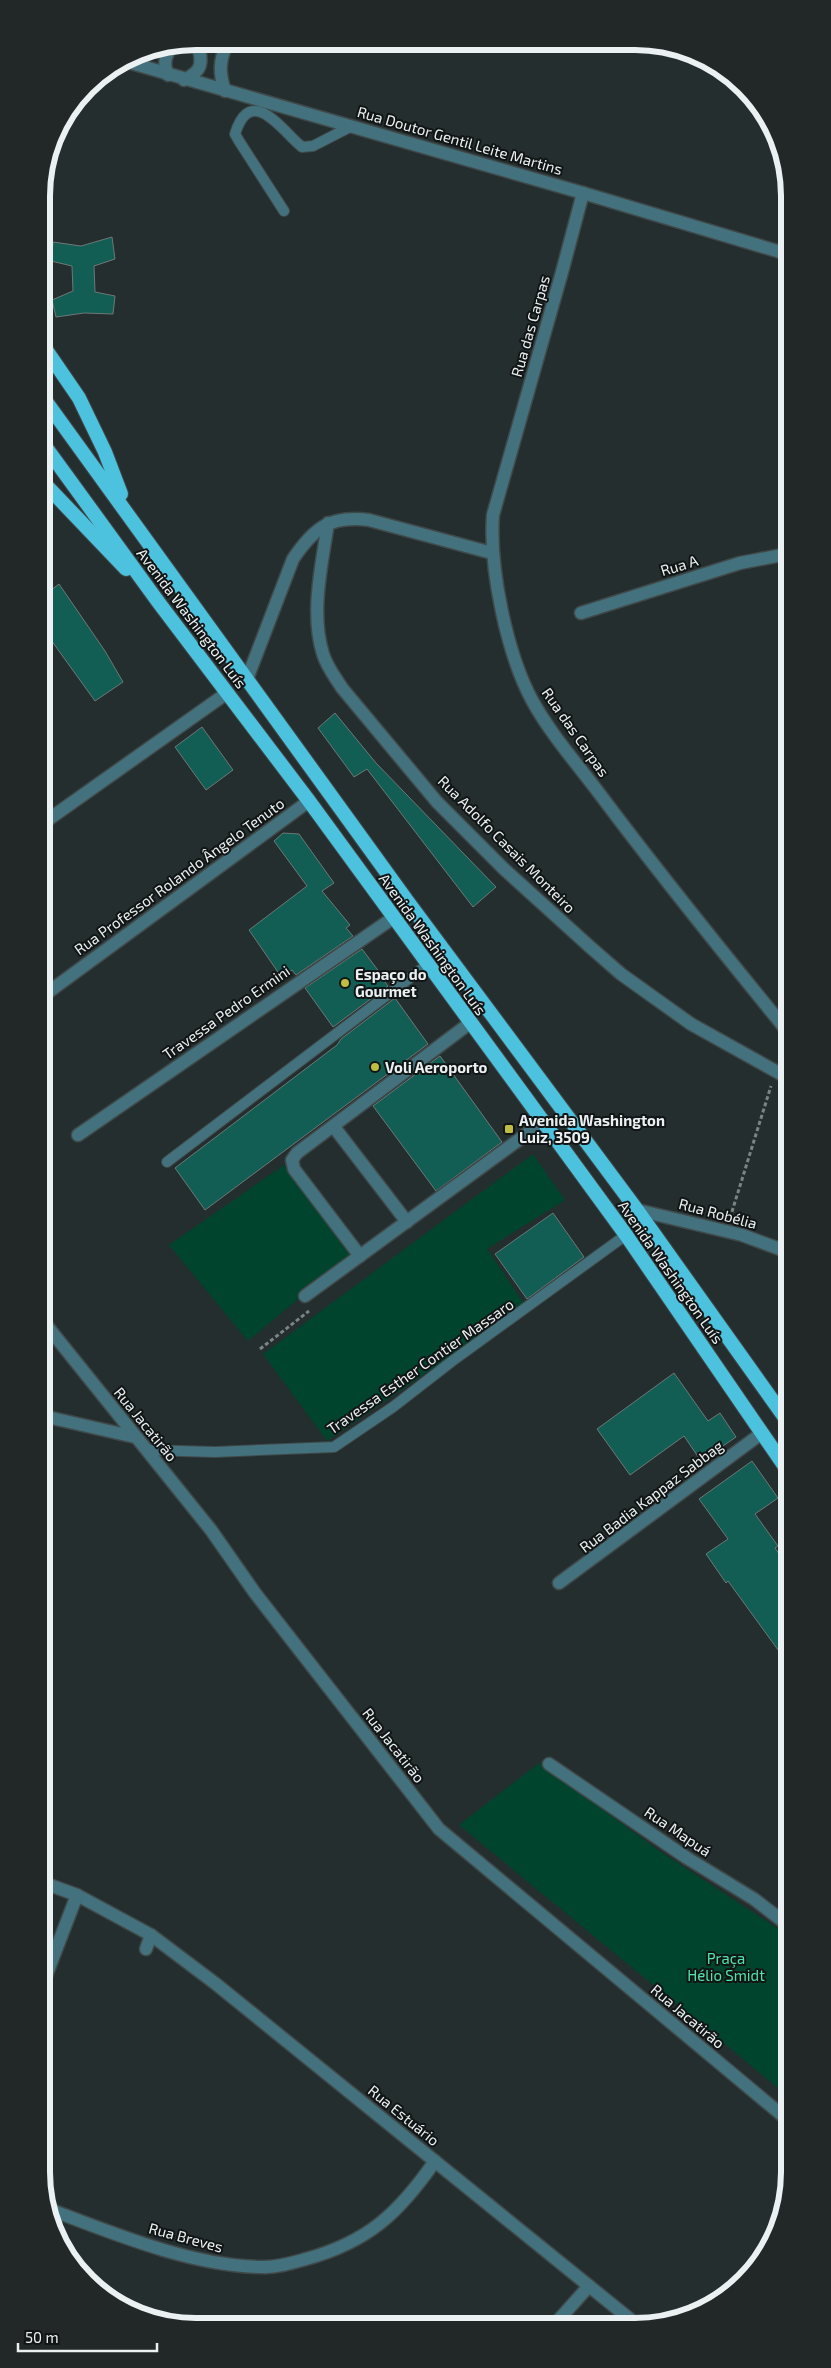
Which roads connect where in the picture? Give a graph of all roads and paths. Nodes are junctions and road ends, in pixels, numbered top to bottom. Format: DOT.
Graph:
graph roads {
  1 [pos="197,50"];
  2 [pos="225,50"];
  3 [pos="168,53"];
  4 [pos="134,64"];
  5 [pos="168,75"];
  6 [pos="184,80"];
  7 [pos="226,91"];
  8 [pos="352,126"];
  9 [pos="583,192"];
  10 [pos="284,211"];
  11 [pos="781,252"];
  12 [pos="50,356"];
  13 [pos="50,407"];
  14 [pos="50,453"];
  15 [pos="50,489"];
  16 [pos="127,511"];
  17 [pos="328,523"];
  18 [pos="492,553"];
  19 [pos="781,555"];
  20 [pos="159,603"];
  21 [pos="581,613"];
  22 [pos="246,679"];
  23 [pos="227,693"];
  24 [pos="309,800"];
  25 [pos="50,818"];
  26 [pos="393,918"];
  27 [pos="427,964"];
  28 [pos="50,991"];
  29 [pos="470,1023"];
  30 [pos="781,1023"];
  31 [pos="774,1070"];
  32 [pos="781,1074"];
  33 [pos="543,1122"];
  34 [pos="334,1127"];
  35 [pos="78,1135"];
  36 [pos="167,1162"];
  37 [pos="637,1210"];
  38 [pos="407,1222"];
  39 [pos="726,1231"];
  40 [pos="626,1235"];
  41 [pos="781,1250"];
  42 [pos="360,1256"];
  43 [pos="305,1296"];
  44 [pos="50,1330"];
  45 [pos="781,1412"];
  46 [pos="50,1418"];
  47 [pos="762,1434"];
  48 [pos="135,1437"];
  49 [pos="147,1450"];
  50 [pos="781,1462"];
  51 [pos="559,1583"];
  52 [pos="549,1764"];
  53 [pos="50,1885"];
  54 [pos="76,1895"];
  55 [pos="781,1920"];
  56 [pos="150,1935"];
  57 [pos="146,1949"];
  58 [pos="50,1965"];
  59 [pos="781,2114"];
  60 [pos="436,2161"];
  61 [pos="56,2211"];
  62 [pos="589,2286"];
  63 [pos="560,2318"];
  64 [pos="629,2318"];
  1 -- 6 [label="street"];
  2 -- 7 [label="street"];
  3 -- 5 [label="street"];
  4 -- 5 [label="street, Rua Doutor Gentil Leite Martins"];
  5 -- 6 [label="street, Rua Doutor Gentil Leite Martins"];
  6 -- 7 [label="street, Rua Doutor Gentil Leite Martins"];
  7 -- 8 [label="street, Rua Doutor Gentil Leite Martins"];
  8 -- 9 [label="street, Rua Doutor Gentil Leite Martins"];
  8 -- 10 [label="lane"];
  9 -- 11 [label="street, Rua Doutor Gentil Leite Martins"];
  9 -- 18 [label="street, Rua das Carpas"];
  12 -- 16 [label="highway"];
  13 -- 16 [label="highway, Avenida Washington Luís"];
  14 -- 20 [label="highway, Avenida Washington Luís"];
  15 -- 20 [label="highway"];
  16 -- 22 [label="highway, Avenida Washington Luís"];
  17 -- 18 [label="street"];
  17 -- 22 [label="street"];
  17 -- 31 [label="street, Rua Adolfo Casais Monteiro"];
  18 -- 30 [label="street, Rua das Carpas"];
  19 -- 21 [label="street, Rua A"];
  20 -- 23 [label="highway, Avenida Washington Luís"];
  22 -- 37 [label="highway, Avenida Washington Luís"];
  23 -- 24 [label="highway, Avenida Washington Luís"];
  23 -- 25 [label="street"];
  24 -- 26 [label="highway, Avenida Washington Luís"];
  24 -- 28 [label="street, Rua Professor Rolando Ângelo Tenuto"];
  26 -- 27 [label="highway, Avenida Washington Luís"];
  26 -- 35 [label="street, Travessa Pedro Ermini"];
  27 -- 29 [label="highway, Avenida Washington Luís"];
  27 -- 36 [label="lane"];
  29 -- 33 [label="highway, Avenida Washington Luís"];
  29 -- 34 [label="street"];
  31 -- 32 [label="street, Rua Adolfo Casais Monteiro"];
  31 -- 39 [label="path"];
  33 -- 38 [label="street"];
  33 -- 40 [label="highway, Avenida Washington Luís"];
  34 -- 38 [label="street"];
  34 -- 42 [label="street"];
  37 -- 39 [label="street, Rua Robélia"];
  37 -- 45 [label="highway, Avenida Washington Luís"];
  38 -- 42 [label="street"];
  39 -- 41 [label="street, Rua Robélia"];
  40 -- 47 [label="highway, Avenida Washington Luís"];
  40 -- 49 [label="lane, Travessa Esther Contier Massaro"];
  42 -- 43 [label="street"];
  44 -- 48 [label="street, Rua Jacatirão"];
  46 -- 48 [label="street"];
  47 -- 50 [label="highway, Avenida Washington Luís"];
  47 -- 51 [label="street, Rua Badia Kappaz Sabbag"];
  48 -- 49 [label="street, Rua Jacatirão"];
  49 -- 59 [label="street, Rua Jacatirão"];
  52 -- 55 [label="street, Rua Mapuá"];
  53 -- 54 [label="street, Rua Estuário"];
  54 -- 56 [label="street, Rua Estuário"];
  54 -- 58 [label="street"];
  56 -- 57 [label="street"];
  56 -- 60 [label="street, Rua Estuário"];
  60 -- 61 [label="street, Rua Breves"];
  60 -- 62 [label="street, Rua Estuário"];
  62 -- 63 [label="street"];
  62 -- 64 [label="street, Rua Estuário"];
}
